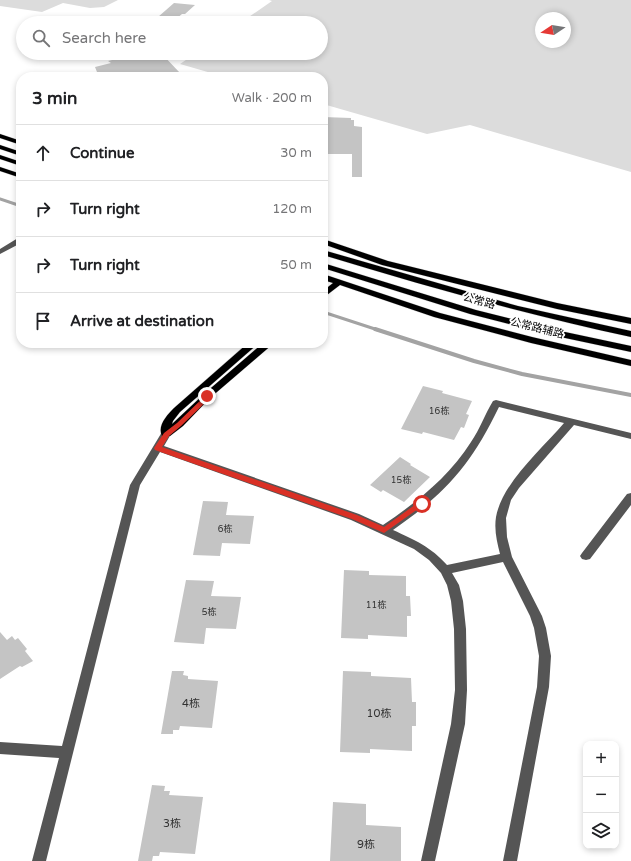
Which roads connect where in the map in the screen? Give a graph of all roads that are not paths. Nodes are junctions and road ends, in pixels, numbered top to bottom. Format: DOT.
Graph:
graph roads {
  1 [pos="0,136"];
  2 [pos="16,141"];
  3 [pos="0,147"];
  4 [pos="16,152"];
  5 [pos="0,157"];
  6 [pos="16,162"];
  7 [pos="0,169"];
  8 [pos="16,174"];
  9 [pos="16,243"];
  10 [pos="328,244"];
  11 [pos="0,252"];
  12 [pos="328,253"];
  13 [pos="337,256"];
  14 [pos="386,262"];
  15 [pos="328,267"];
  16 [pos="328,280"];
  17 [pos="339,282"];
  18 [pos="328,291"];
  19 [pos="631,321"];
  20 [pos="631,334"];
  21 [pos="248,348"];
  22 [pos="262,348"];
  23 [pos="631,349"];
  24 [pos="631,363"];
  25 [pos="571,422"];
  26 [pos="166,434"];
  27 [pos="631,436"];
  28 [pos="158,448"];
  29 [pos="631,497"];
  30 [pos="384,530"];
  31 [pos="586,556"];
  32 [pos="506,557"];
  33 [pos="445,570"];
  34 [pos="0,748"];
  35 [pos="67,752"];
  36 [pos="39,861"];
  37 [pos="428,861"];
  38 [pos="510,861"];
  1 -- 2 [label="main road"];
  3 -- 4 [label="main road"];
  5 -- 6 [label="main road"];
  7 -- 8 [label="main road"];
  9 -- 11 [label="street"];
  10 -- 14 [label="main road"];
  12 -- 13 [label="main road, 公常路"];
  13 -- 14 [label="main road"];
  13 -- 20 [label="main road, 公常路"];
  14 -- 19 [label="main road"];
  15 -- 23 [label="main road, 公常路"];
  16 -- 17 [label="main road, 公常路辅路"];
  17 -- 18 [label="main road"];
  17 -- 24 [label="main road, 公常路辅路"];
  21 -- 26 [label="main road"];
  22 -- 26 [label="main road"];
  25 -- 27 [label="street"];
  25 -- 30 [label="street"];
  25 -- 32 [label="street"];
  26 -- 28 [label="street"];
  28 -- 30 [label="street"];
  28 -- 35 [label="street"];
  29 -- 31 [label="street"];
  30 -- 33 [label="street"];
  32 -- 33 [label="street"];
  32 -- 38 [label="street"];
  33 -- 37 [label="street"];
  34 -- 35 [label="street"];
  35 -- 36 [label="street"];
}
